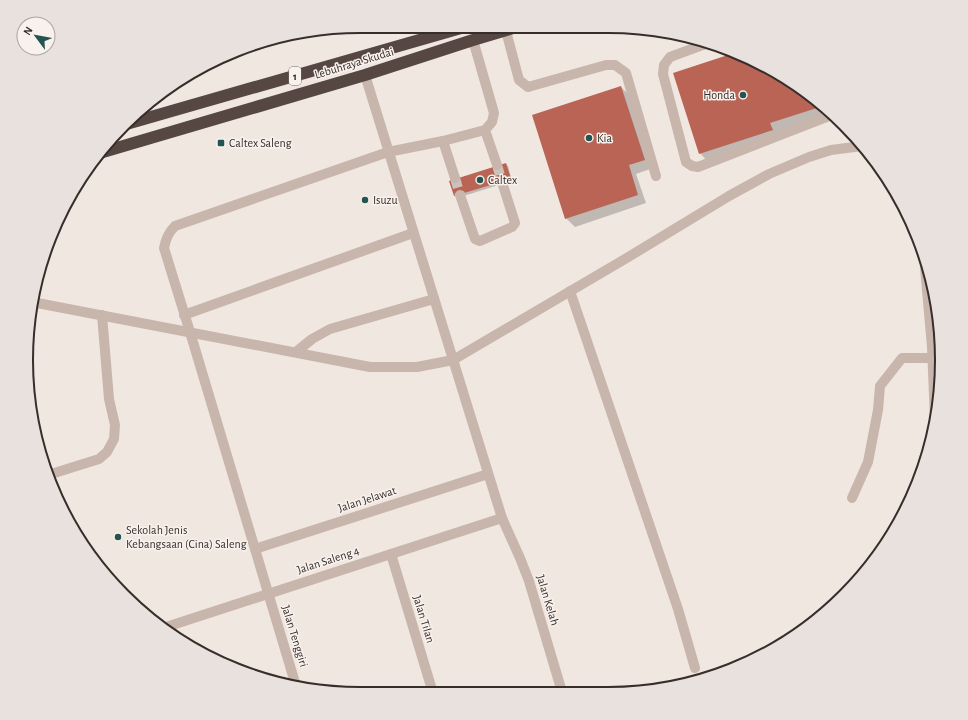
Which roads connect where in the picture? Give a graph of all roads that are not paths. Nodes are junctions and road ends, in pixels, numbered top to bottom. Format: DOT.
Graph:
graph roads {
  1 [pos="444,33"];
  2 [pos="496,33"];
  3 [pos="507,33"];
  4 [pos="474,40"];
  5 [pos="700,46"];
  6 [pos="365,75"];
  7 [pos="827,117"];
  8 [pos="137,121"];
  9 [pos="486,130"];
  10 [pos="443,141"];
  11 [pos="856,147"];
  12 [pos="109,150"];
  13 [pos="388,152"];
  14 [pos="497,165"];
  15 [pos="656,176"];
  16 [pos="455,178"];
  17 [pos="502,182"];
  18 [pos="460,195"];
  19 [pos="414,233"];
  20 [pos="927,286"];
  21 [pos="570,291"];
  22 [pos="434,299"];
  23 [pos="38,303"];
  24 [pos="102,315"];
  25 [pos="184,315"];
  26 [pos="190,332"];
  27 [pos="296,352"];
  28 [pos="933,358"];
  29 [pos="453,360"];
  30 [pos="934,383"];
  31 [pos="53,473"];
  32 [pos="488,474"];
  33 [pos="852,498"];
  34 [pos="502,518"];
  35 [pos="255,550"];
  36 [pos="391,554"];
  37 [pos="268,594"];
  38 [pos="170,626"];
  39 [pos="695,668"];
  40 [pos="294,681"];
  41 [pos="431,687"];
  42 [pos="561,687"];
  1 -- 8 [label="highway, Lebuhraya Skudai / 1"];
  2 -- 4 [label="highway, Lebuhraya Skudai / 1"];
  3 -- 15 [label="street"];
  4 -- 6 [label="highway, Lebuhraya Skudai / 1"];
  4 -- 9 [label="street"];
  5 -- 7 [label="street"];
  6 -- 12 [label="highway, Lebuhraya Skudai / 1"];
  6 -- 13 [label="street, Jalan Kelah"];
  9 -- 10 [label="street, Jalan Tenggiri"];
  9 -- 14 [label="street"];
  10 -- 13 [label="street, Jalan Tenggiri"];
  10 -- 16 [label="street"];
  11 -- 21 [label="street"];
  13 -- 19 [label="street, Jalan Kelah"];
  13 -- 25 [label="street, Jalan Tenggiri"];
  17 -- 18 [label="street"];
  19 -- 22 [label="street, Jalan Kelah"];
  19 -- 25 [label="street"];
  20 -- 28 [label="street"];
  21 -- 29 [label="street"];
  21 -- 39 [label="street"];
  22 -- 27 [label="street"];
  22 -- 29 [label="street, Jalan Kelah"];
  23 -- 24 [label="street"];
  24 -- 26 [label="street"];
  24 -- 31 [label="street"];
  25 -- 26 [label="street, Jalan Tenggiri"];
  26 -- 27 [label="street"];
  26 -- 35 [label="street, Jalan Tenggiri"];
  27 -- 29 [label="street"];
  28 -- 30 [label="street"];
  28 -- 33 [label="street"];
  29 -- 32 [label="street, Jalan Kelah"];
  32 -- 34 [label="street, Jalan Kelah"];
  32 -- 35 [label="street, Jalan Jelawat"];
  34 -- 36 [label="street, Jalan Saleng 4"];
  34 -- 42 [label="street, Jalan Kelah"];
  35 -- 37 [label="street, Jalan Tenggiri"];
  36 -- 37 [label="street, Jalan Saleng 4"];
  36 -- 41 [label="street, Jalan Tilan"];
  37 -- 38 [label="street, Jalan Saleng 4"];
  37 -- 40 [label="street, Jalan Tenggiri"];
}
